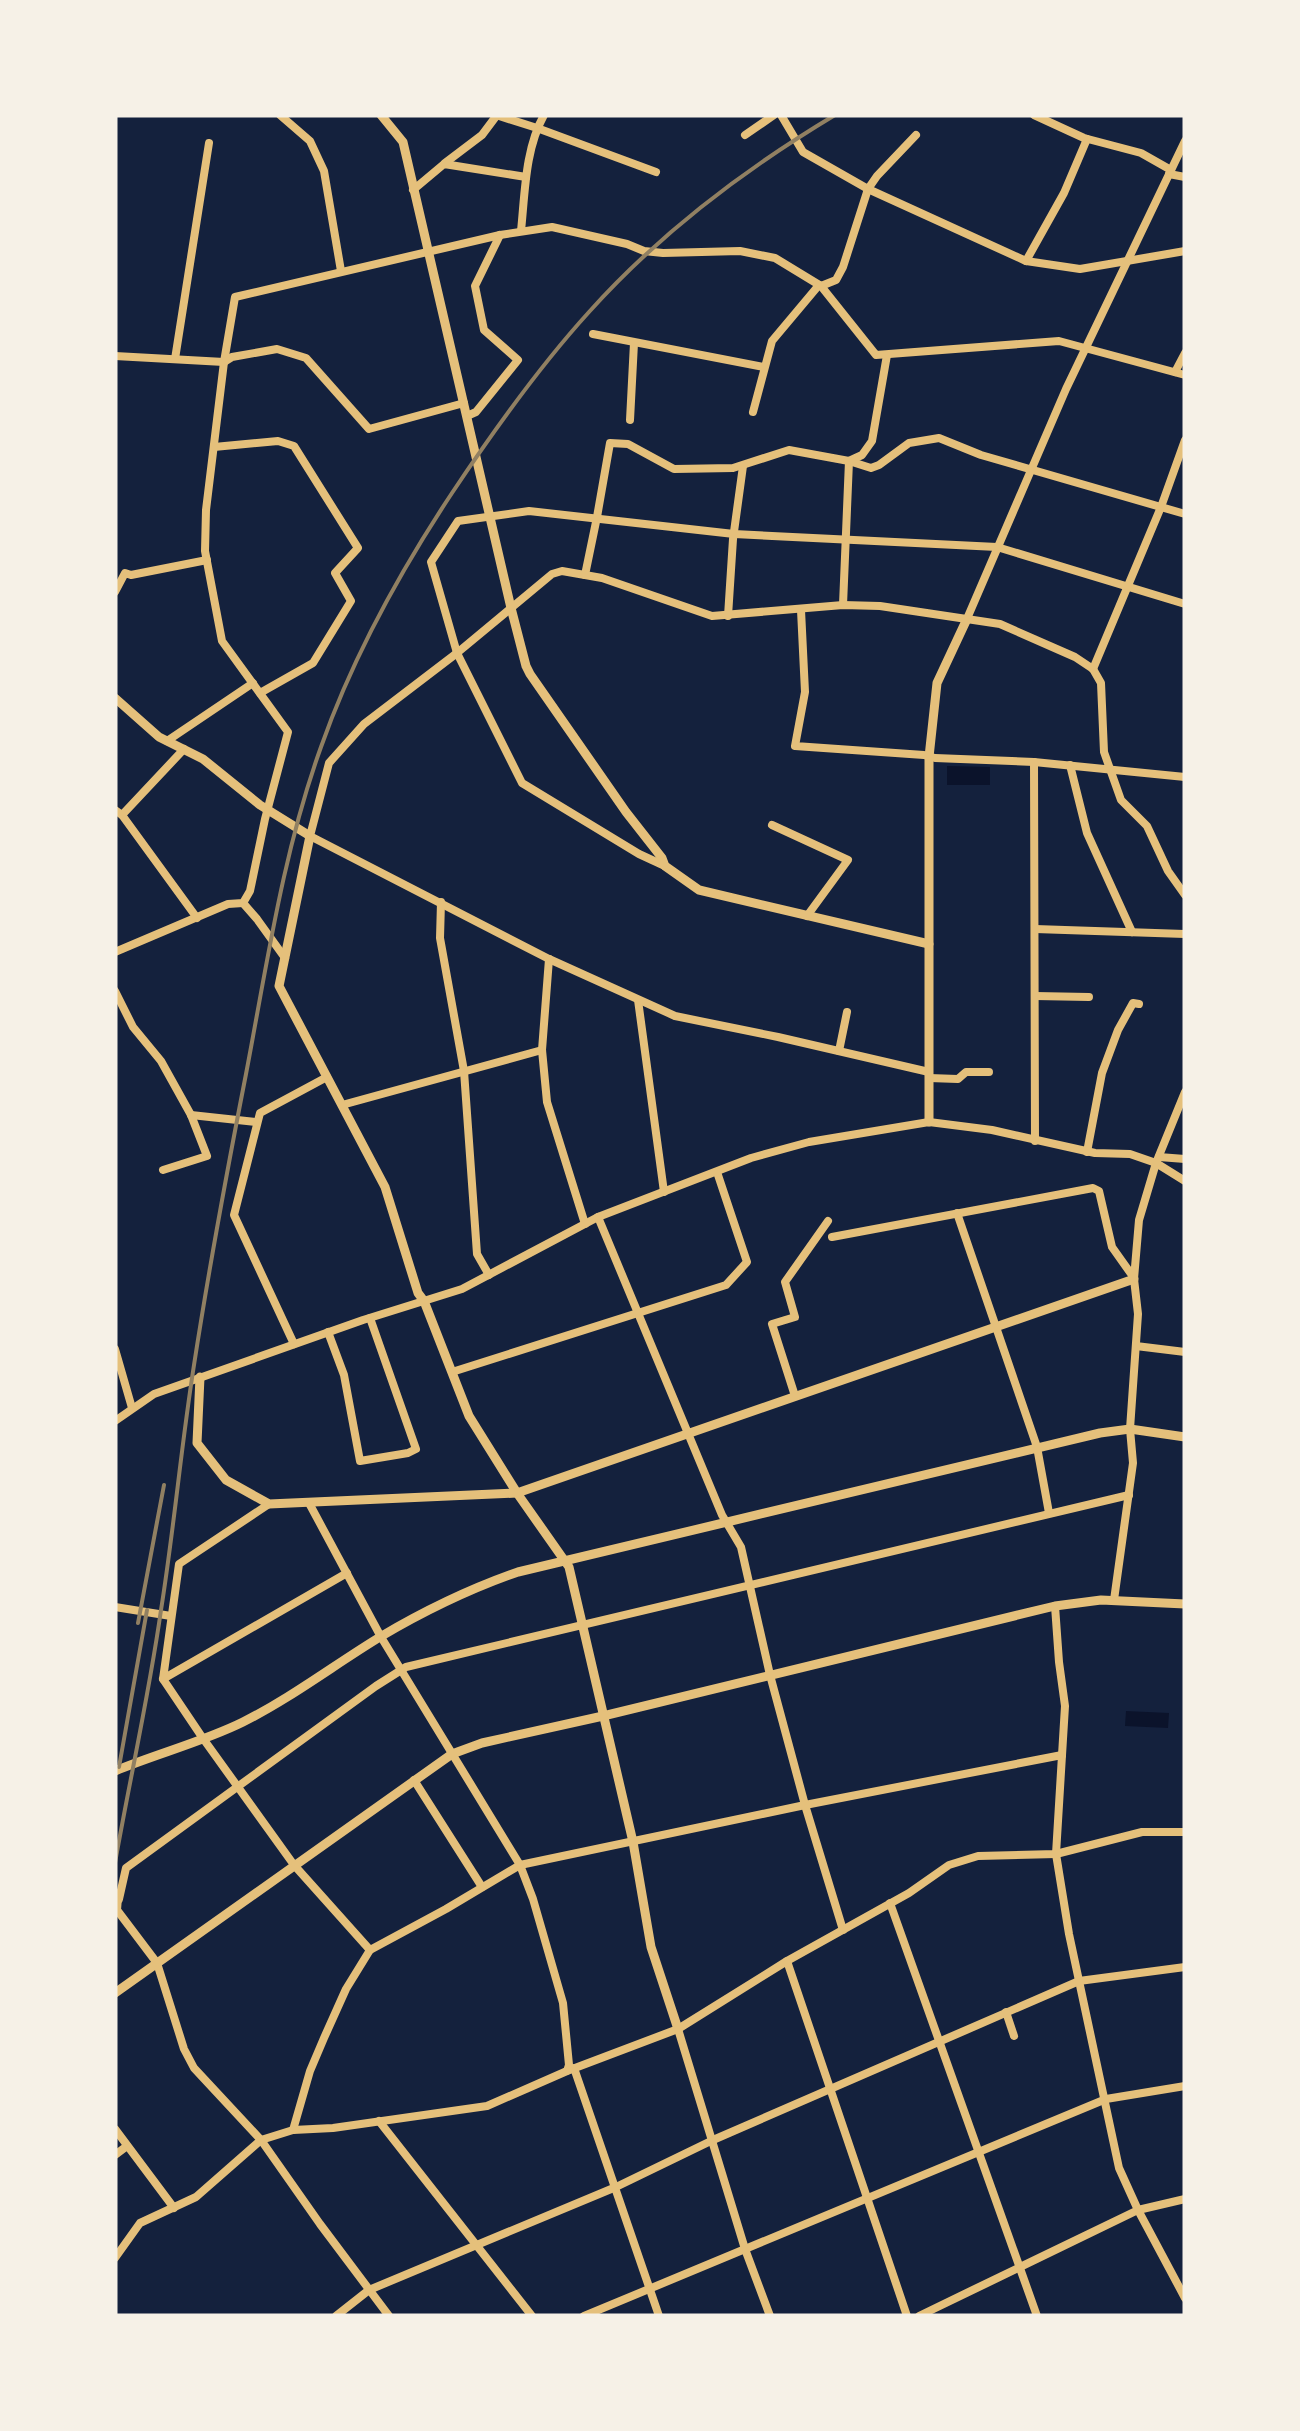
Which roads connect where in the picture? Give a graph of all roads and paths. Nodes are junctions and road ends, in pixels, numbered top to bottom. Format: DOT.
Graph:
graph roads {
  1 [pos="280,115"];
  2 [pos="381,115"];
  3 [pos="496,115"];
  4 [pos="544,115"];
  5 [pos="779,115"];
  6 [pos="1034,115"];
  7 [pos="537,128"];
  8 [pos="916,134"];
  9 [pos="745,135"];
  10 [pos="1087,138"];
  11 [pos="1185,141"];
  12 [pos="209,143"];
  13 [pos="444,164"];
  14 [pos="656,172"];
  15 [pos="1170,172"];
  16 [pos="526,177"];
  17 [pos="1185,178"];
  18 [pos="868,189"];
  19 [pos="413,190"];
  20 [pos="522,231"];
  21 [pos="500,236"];
  22 [pos="429,252"];
  23 [pos="1185,252"];
  24 [pos="1026,261"];
  25 [pos="1126,261"];
  26 [pos="341,272"];
  27 [pos="820,286"];
  28 [pos="593,334"];
  29 [pos="634,343"];
  30 [pos="1088,348"];
  31 [pos="887,354"];
  32 [pos="1185,354"];
  33 [pos="115,356"];
  34 [pos="175,360"];
  35 [pos="224,362"];
  36 [pos="764,367"];
  37 [pos="1175,372"];
  38 [pos="1185,375"];
  39 [pos="464,403"];
  40 [pos="753,412"];
  41 [pos="467,416"];
  42 [pos="630,420"];
  43 [pos="1185,440"];
  44 [pos="214,448"];
  45 [pos="850,461"];
  46 [pos="743,466"];
  47 [pos="1032,470"];
  48 [pos="1161,506"];
  49 [pos="1185,514"];
  50 [pos="490,516"];
  51 [pos="598,518"];
  52 [pos="734,534"];
  53 [pos="846,538"];
  54 [pos="997,546"];
  55 [pos="206,560"];
  56 [pos="115,568"];
  57 [pos="125,573"];
  58 [pos="585,575"];
  59 [pos="1128,586"];
  60 [pos="115,592"];
  61 [pos="1185,604"];
  62 [pos="843,606"];
  63 [pos="512,608"];
  64 [pos="801,610"];
  65 [pos="728,616"];
  66 [pos="966,621"];
  67 [pos="457,653"];
  68 [pos="1093,669"];
  69 [pos="252,683"];
  70 [pos="260,693"];
  71 [pos="115,698"];
  72 [pos="167,740"];
  73 [pos="184,749"];
  74 [pos="929,756"];
  75 [pos="1034,762"];
  76 [pos="1070,765"];
  77 [pos="1109,768"];
  78 [pos="1185,777"];
  79 [pos="272,812"];
  80 [pos="118,813"];
  81 [pos="772,826"];
  82 [pos="307,834"];
  83 [pos="665,866"];
  84 [pos="1185,895"];
  85 [pos="441,902"];
  86 [pos="242,903"];
  87 [pos="807,916"];
  88 [pos="197,918"];
  89 [pos="1035,929"];
  90 [pos="1132,932"];
  91 [pos="1185,934"];
  92 [pos="928,944"];
  93 [pos="115,952"];
  94 [pos="283,955"];
  95 [pos="549,958"];
  96 [pos="115,992"];
  97 [pos="1035,996"];
  98 [pos="1089,998"];
  99 [pos="638,1000"];
  100 [pos="1138,1004"];
  101 [pos="848,1012"];
  102 [pos="542,1050"];
  103 [pos="838,1051"];
  104 [pos="464,1070"];
  105 [pos="989,1072"];
  106 [pos="928,1075"];
  107 [pos="327,1077"];
  108 [pos="1185,1092"];
  109 [pos="342,1105"];
  110 [pos="191,1115"];
  111 [pos="249,1121"];
  112 [pos="929,1122"];
  113 [pos="1035,1141"];
  114 [pos="1087,1152"];
  115 [pos="1185,1158"];
  116 [pos="1158,1160"];
  117 [pos="162,1170"];
  118 [pos="717,1172"];
  119 [pos="1185,1181"];
  120 [pos="664,1192"];
  121 [pos="957,1213"];
  122 [pos="598,1216"];
  123 [pos="828,1221"];
  124 [pos="585,1224"];
  125 [pos="832,1237"];
  126 [pos="489,1275"];
  127 [pos="1134,1278"];
  128 [pos="424,1300"];
  129 [pos="636,1313"];
  130 [pos="370,1318"];
  131 [pos="994,1326"];
  132 [pos="328,1332"];
  133 [pos="294,1344"];
  134 [pos="1136,1346"];
  135 [pos="115,1349"];
  136 [pos="1185,1352"];
  137 [pos="452,1372"];
  138 [pos="200,1377"];
  139 [pos="795,1396"];
  140 [pos="132,1408"];
  141 [pos="115,1420"];
  142 [pos="1130,1428"];
  143 [pos="688,1434"];
  144 [pos="1185,1437"];
  145 [pos="1037,1447"];
  146 [pos="517,1492"];
  147 [pos="1129,1495"];
  148 [pos="309,1503"];
  149 [pos="269,1504"];
  150 [pos="1050,1513"];
  151 [pos="726,1523"];
  152 [pos="564,1560"];
  153 [pos="347,1573"];
  154 [pos="750,1585"];
  155 [pos="1114,1600"];
  156 [pos="1185,1604"];
  157 [pos="1055,1606"];
  158 [pos="115,1607"];
  159 [pos="171,1616"];
  160 [pos="582,1624"];
  161 [pos="381,1637"];
  162 [pos="401,1669"];
  163 [pos="770,1674"];
  164 [pos="163,1680"];
  165 [pos="603,1716"];
  166 [pos="202,1738"];
  167 [pos="452,1754"];
  168 [pos="1062,1755"];
  169 [pos="115,1771"];
  170 [pos="414,1780"];
  171 [pos="238,1788"];
  172 [pos="805,1805"];
  173 [pos="1185,1832"];
  174 [pos="632,1842"];
  175 [pos="1056,1854"];
  176 [pos="294,1865"];
  177 [pos="520,1865"];
  178 [pos="482,1887"];
  179 [pos="117,1897"];
  180 [pos="890,1903"];
  181 [pos="842,1930"];
  182 [pos="370,1950"];
  183 [pos="788,1961"];
  184 [pos="157,1963"];
  185 [pos="1185,1967"];
  186 [pos="1079,1981"];
  187 [pos="115,1992"];
  188 [pos="1006,2012"];
  189 [pos="678,2029"];
  190 [pos="1014,2036"];
  191 [pos="940,2042"];
  192 [pos="571,2069"];
  193 [pos="1185,2086"];
  194 [pos="830,2088"];
  195 [pos="1106,2099"];
  196 [pos="378,2121"];
  197 [pos="115,2128"];
  198 [pos="293,2130"];
  199 [pos="262,2140"];
  200 [pos="713,2140"];
  201 [pos="127,2146"];
  202 [pos="978,2152"];
  203 [pos="115,2155"];
  204 [pos="616,2188"];
  205 [pos="867,2197"];
  206 [pos="1185,2199"];
  207 [pos="174,2208"];
  208 [pos="1138,2210"];
  209 [pos="476,2245"];
  210 [pos="746,2248"];
  211 [pos="115,2258"];
  212 [pos="1019,2267"];
  213 [pos="650,2289"];
  214 [pos="369,2290"];
  215 [pos="1185,2298"];
  216 [pos="336,2316"];
  217 [pos="389,2316"];
  218 [pos="532,2316"];
  219 [pos="584,2316"];
  220 [pos="658,2316"];
  221 [pos="770,2316"];
  222 [pos="907,2316"];
  223 [pos="919,2316"];
  224 [pos="1037,2316"];
  1 -- 26 [label="street"];
  2 -- 19 [label="street"];
  3 -- 7 [label="street"];
  3 -- 13 [label="street"];
  4 -- 7 [label="street"];
  5 -- 9 [label="street"];
  5 -- 18 [label="street"];
  6 -- 10 [label="street"];
  7 -- 14 [label="street"];
  7 -- 16 [label="street"];
  8 -- 18 [label="street"];
  10 -- 15 [label="street"];
  10 -- 24 [label="street"];
  11 -- 15 [label="street"];
  12 -- 34 [label="street"];
  13 -- 16 [label="street"];
  13 -- 19 [label="street"];
  15 -- 17 [label="street"];
  15 -- 25 [label="street"];
  16 -- 20 [label="street"];
  18 -- 24 [label="street"];
  18 -- 27 [label="street"];
  19 -- 22 [label="street"];
  20 -- 21 [label="street"];
  20 -- 27 [label="street"];
  21 -- 22 [label="street"];
  21 -- 41 [label="street"];
  22 -- 26 [label="street"];
  22 -- 39 [label="street"];
  23 -- 25 [label="street"];
  24 -- 25 [label="street"];
  25 -- 30 [label="street"];
  26 -- 35 [label="street"];
  27 -- 31 [label="street"];
  27 -- 36 [label="street"];
  28 -- 29 [label="street"];
  29 -- 36 [label="street"];
  29 -- 42 [label="street"];
  30 -- 31 [label="street"];
  30 -- 37 [label="street"];
  30 -- 47 [label="street"];
  31 -- 45 [label="street"];
  32 -- 37 [label="street"];
  33 -- 34 [label="street"];
  34 -- 35 [label="street"];
  35 -- 39 [label="street"];
  35 -- 44 [label="street"];
  36 -- 40 [label="street"];
  37 -- 38 [label="street"];
  39 -- 41 [label="street"];
  41 -- 50 [label="street"];
  43 -- 48 [label="street"];
  44 -- 55 [label="street"];
  44 -- 70 [label="street"];
  45 -- 46 [label="street"];
  45 -- 47 [label="street"];
  45 -- 53 [label="street"];
  46 -- 51 [label="street"];
  46 -- 52 [label="street"];
  47 -- 48 [label="street"];
  47 -- 54 [label="street"];
  48 -- 49 [label="street"];
  48 -- 59 [label="street"];
  50 -- 51 [label="street"];
  50 -- 63 [label="street"];
  50 -- 67 [label="street"];
  51 -- 52 [label="street"];
  51 -- 58 [label="street"];
  52 -- 53 [label="street"];
  52 -- 65 [label="street"];
  53 -- 54 [label="street"];
  53 -- 62 [label="street"];
  54 -- 59 [label="street"];
  54 -- 66 [label="street"];
  55 -- 57 [label="street"];
  55 -- 69 [label="street"];
  56 -- 57 [label="street"];
  57 -- 60 [label="street"];
  58 -- 63 [label="street"];
  58 -- 65 [label="street"];
  59 -- 61 [label="street"];
  59 -- 68 [label="street"];
  62 -- 64 [label="street"];
  62 -- 66 [label="street"];
  63 -- 67 [label="street"];
  63 -- 83 [label="street"];
  64 -- 65 [label="street"];
  64 -- 74 [label="street"];
  66 -- 68 [label="street"];
  66 -- 74 [label="street"];
  67 -- 82 [label="street"];
  67 -- 83 [label="street"];
  68 -- 77 [label="street"];
  69 -- 70 [label="street"];
  69 -- 72 [label="street"];
  70 -- 79 [label="street"];
  71 -- 72 [label="street"];
  72 -- 73 [label="street"];
  73 -- 79 [label="street"];
  73 -- 80 [label="street"];
  74 -- 75 [label="street"];
  74 -- 92 [label="street"];
  75 -- 76 [label="street"];
  75 -- 89 [label="street"];
  76 -- 77 [label="street"];
  76 -- 90 [label="street"];
  77 -- 78 [label="street"];
  77 -- 84 [label="street"];
  79 -- 82 [label="street"];
  79 -- 86 [label="street"];
  80 -- 88 [label="street"];
  81 -- 87 [label="street"];
  82 -- 85 [label="street"];
  82 -- 94 [label="street"];
  83 -- 87 [label="street"];
  85 -- 95 [label="street"];
  85 -- 104 [label="street"];
  86 -- 88 [label="street"];
  86 -- 94 [label="street"];
  87 -- 92 [label="street"];
  88 -- 93 [label="street"];
  89 -- 90 [label="street"];
  89 -- 97 [label="street"];
  90 -- 91 [label="street"];
  92 -- 106 [label="street"];
  94 -- 107 [label="street"];
  95 -- 99 [label="street"];
  95 -- 102 [label="street"];
  96 -- 110 [label="street"];
  97 -- 98 [label="street"];
  97 -- 113 [label="street"];
  99 -- 103 [label="street"];
  99 -- 120 [label="street"];
  100 -- 114 [label="street"];
  101 -- 103 [label="street"];
  102 -- 104 [label="street"];
  102 -- 124 [label="street"];
  103 -- 106 [label="street"];
  104 -- 109 [label="street"];
  104 -- 126 [label="street"];
  105 -- 106 [label="street"];
  106 -- 112 [label="street"];
  107 -- 109 [label="street"];
  107 -- 111 [label="street"];
  108 -- 116 [label="street"];
  109 -- 128 [label="street"];
  110 -- 111 [label="street"];
  110 -- 117 [label="street"];
  111 -- 133 [label="street"];
  112 -- 113 [label="street"];
  112 -- 118 [label="street"];
  113 -- 114 [label="street"];
  114 -- 116 [label="street"];
  115 -- 116 [label="street"];
  116 -- 119 [label="street"];
  116 -- 127 [label="street"];
  118 -- 120 [label="street"];
  118 -- 129 [label="street"];
  120 -- 122 [label="street"];
  121 -- 125 [label="street"];
  121 -- 127 [label="street"];
  121 -- 131 [label="street"];
  122 -- 124 [label="street"];
  122 -- 129 [label="street"];
  123 -- 139 [label="street"];
  124 -- 126 [label="street"];
  126 -- 128 [label="street"];
  127 -- 131 [label="street"];
  127 -- 134 [label="street"];
  128 -- 130 [label="street"];
  128 -- 137 [label="street"];
  129 -- 137 [label="street"];
  129 -- 143 [label="street"];
  130 -- 132 [label="street"];
  130 -- 132 [label="street"];
  131 -- 139 [label="street"];
  131 -- 145 [label="street"];
  132 -- 133 [label="street"];
  133 -- 138 [label="street"];
  134 -- 136 [label="street"];
  134 -- 142 [label="street"];
  135 -- 140 [label="street"];
  137 -- 146 [label="street"];
  138 -- 140 [label="street"];
  138 -- 149 [label="street"];
  139 -- 143 [label="street"];
  140 -- 141 [label="street"];
  142 -- 144 [label="street"];
  142 -- 145 [label="street"];
  142 -- 147 [label="street"];
  143 -- 146 [label="street"];
  143 -- 151 [label="street"];
  145 -- 150 [label="street"];
  145 -- 151 [label="street"];
  146 -- 148 [label="street"];
  146 -- 152 [label="street"];
  147 -- 150 [label="street"];
  147 -- 155 [label="street"];
  148 -- 149 [label="street"];
  148 -- 153 [label="street"];
  149 -- 159 [label="street"];
  150 -- 154 [label="street"];
  151 -- 152 [label="street"];
  151 -- 154 [label="street"];
  152 -- 160 [label="street"];
  152 -- 161 [label="street"];
  153 -- 161 [label="street"];
  153 -- 164 [label="street"];
  154 -- 160 [label="street"];
  154 -- 163 [label="street"];
  155 -- 156 [label="street"];
  155 -- 157 [label="street"];
  157 -- 163 [label="street"];
  157 -- 168 [label="street"];
  158 -- 159 [label="street"];
  159 -- 164 [label="street"];
  160 -- 162 [label="street"];
  160 -- 165 [label="street"];
  161 -- 162 [label="street"];
  161 -- 166 [label="street"];
  162 -- 167 [label="street"];
  162 -- 171 [label="street"];
  163 -- 165 [label="street"];
  163 -- 172 [label="street"];
  164 -- 166 [label="street"];
  165 -- 167 [label="street"];
  165 -- 174 [label="street"];
  166 -- 169 [label="street"];
  166 -- 171 [label="street"];
  167 -- 170 [label="street"];
  167 -- 177 [label="street"];
  168 -- 172 [label="street"];
  168 -- 175 [label="street"];
  170 -- 176 [label="street"];
  170 -- 178 [label="street"];
  171 -- 176 [label="street"];
  171 -- 179 [label="street"];
  172 -- 174 [label="street"];
  172 -- 181 [label="street"];
  173 -- 175 [label="street"];
  174 -- 177 [label="street"];
  174 -- 189 [label="street"];
  175 -- 180 [label="street"];
  175 -- 186 [label="street"];
  176 -- 182 [label="street"];
  176 -- 184 [label="street"];
  177 -- 178 [label="street"];
  177 -- 192 [label="street"];
  178 -- 182 [label="street"];
  179 -- 184 [label="street"];
  180 -- 181 [label="street"];
  180 -- 191 [label="street"];
  181 -- 183 [label="street"];
  182 -- 198 [label="street"];
  183 -- 189 [label="street"];
  183 -- 194 [label="street"];
  184 -- 187 [label="street"];
  184 -- 199 [label="street"];
  185 -- 186 [label="street"];
  186 -- 188 [label="street"];
  186 -- 195 [label="street"];
  188 -- 190 [label="street"];
  188 -- 191 [label="street"];
  189 -- 192 [label="street"];
  189 -- 200 [label="street"];
  191 -- 194 [label="street"];
  191 -- 202 [label="street"];
  192 -- 196 [label="street"];
  192 -- 204 [label="street"];
  193 -- 195 [label="street"];
  194 -- 200 [label="street"];
  194 -- 205 [label="street"];
  195 -- 202 [label="street"];
  195 -- 208 [label="street"];
  196 -- 198 [label="street"];
  196 -- 209 [label="street"];
  197 -- 201 [label="street"];
  198 -- 199 [label="street"];
  199 -- 207 [label="street"];
  199 -- 214 [label="street"];
  200 -- 204 [label="street"];
  200 -- 210 [label="street"];
  201 -- 203 [label="street"];
  201 -- 207 [label="street"];
  202 -- 205 [label="street"];
  202 -- 212 [label="street"];
  204 -- 209 [label="street"];
  204 -- 213 [label="street"];
  205 -- 210 [label="street"];
  205 -- 222 [label="street"];
  206 -- 208 [label="street"];
  207 -- 211 [label="street"];
  208 -- 212 [label="street"];
  208 -- 215 [label="street"];
  209 -- 214 [label="street"];
  209 -- 218 [label="street"];
  210 -- 213 [label="street"];
  210 -- 221 [label="street"];
  212 -- 223 [label="street"];
  212 -- 224 [label="street"];
  213 -- 219 [label="street"];
  213 -- 220 [label="street"];
  214 -- 216 [label="street"];
  214 -- 217 [label="street"];
}
